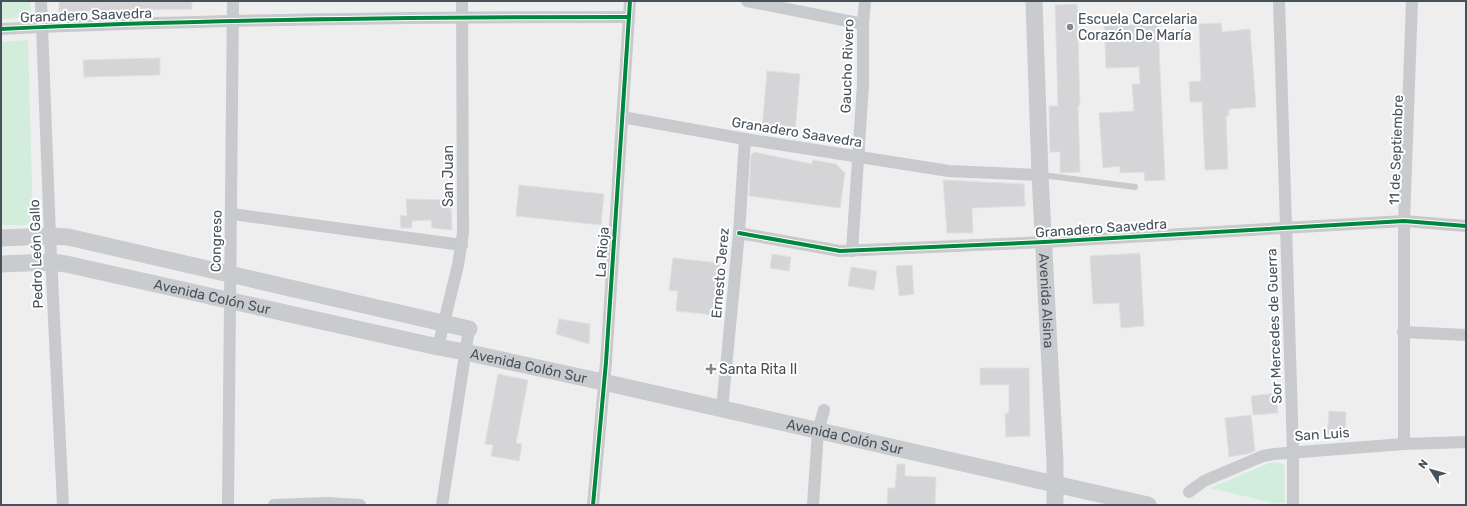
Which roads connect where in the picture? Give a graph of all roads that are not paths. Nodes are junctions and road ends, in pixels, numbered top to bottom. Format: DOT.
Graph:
graph roads {
  1 [pos="41,1"];
  2 [pos="233,1"];
  3 [pos="462,1"];
  4 [pos="630,1"];
  5 [pos="747,1"];
  6 [pos="865,1"];
  7 [pos="1034,1"];
  8 [pos="1279,1"];
  9 [pos="1412,1"];
  10 [pos="463,17"];
  11 [pos="628,17"];
  12 [pos="233,22"];
  13 [pos="863,24"];
  14 [pos="43,27"];
  15 [pos="1,29"];
  16 [pos="622,117"];
  17 [pos="745,139"];
  18 [pos="857,156"];
  19 [pos="1040,175"];
  20 [pos="1135,187"];
  21 [pos="232,214"];
  22 [pos="1404,221"];
  23 [pos="1466,226"];
  24 [pos="1285,227"];
  25 [pos="739,233"];
  26 [pos="50,236"];
  27 [pos="1,238"];
  28 [pos="1044,242"];
  29 [pos="462,245"];
  30 [pos="852,251"];
  31 [pos="52,262"];
  32 [pos="1,264"];
  33 [pos="231,275"];
  34 [pos="229,301"];
  35 [pos="444,323"];
  36 [pos="469,329"];
  37 [pos="1403,332"];
  38 [pos="1466,335"];
  39 [pos="438,347"];
  40 [pos="466,352"];
  41 [pos="603,382"];
  42 [pos="722,409"];
  43 [pos="824,410"];
  44 [pos="818,431"];
  45 [pos="1466,442"];
  46 [pos="1404,444"];
  47 [pos="1293,451"];
  48 [pos="1055,484"];
  49 [pos="1189,492"];
  50 [pos="63,505"];
  51 [pos="228,505"];
  52 [pos="274,505"];
  53 [pos="360,505"];
  54 [pos="442,505"];
  55 [pos="593,505"];
  56 [pos="813,505"];
  57 [pos="1055,505"];
  58 [pos="1148,505"];
  59 [pos="1293,505"];
  1 -- 14 [label="street, Pedro León Gallo"];
  2 -- 12 [label="street, Congreso"];
  3 -- 10 [label="street, San Juan"];
  4 -- 11 [label="street, La Rioja"];
  5 -- 13 [label="street"];
  6 -- 13 [label="street, Gaucho Rivero"];
  7 -- 19 [label="main road, Avenida Alsina"];
  8 -- 24 [label="street, Sor Mercedes de Guerra"];
  9 -- 22 [label="street, 11 de Septiembre"];
  10 -- 11 [label="street, Granadero Saavedra"];
  10 -- 12 [label="street, Granadero Saavedra"];
  10 -- 29 [label="street, San Juan"];
  11 -- 16 [label="street, La Rioja"];
  12 -- 14 [label="street, Granadero Saavedra"];
  12 -- 21 [label="street, Congreso"];
  13 -- 18 [label="street, Gaucho Rivero"];
  14 -- 15 [label="street, Granadero Saavedra"];
  14 -- 26 [label="street, Pedro León Gallo"];
  16 -- 17 [label="street, Granadero Saavedra"];
  16 -- 41 [label="street, La Rioja"];
  17 -- 18 [label="street, Granadero Saavedra"];
  17 -- 25 [label="street, Ernesto Jerez"];
  18 -- 19 [label="street, Granadero Saavedra"];
  18 -- 30 [label="street, Gaucho Rivero"];
  19 -- 20 [label="lane"];
  19 -- 28 [label="main road, Avenida Alsina"];
  21 -- 29 [label="street"];
  21 -- 33 [label="street, Congreso"];
  22 -- 23 [label="street, Granadero Saavedra"];
  22 -- 24 [label="street, Granadero Saavedra"];
  22 -- 37 [label="street, 11 de Septiembre"];
  24 -- 28 [label="street, Granadero Saavedra"];
  24 -- 47 [label="street, Sor Mercedes de Guerra"];
  25 -- 30 [label="street, Granadero Saavedra"];
  25 -- 42 [label="street, Ernesto Jerez"];
  26 -- 27 [label="main road, Avenida Colón Sur"];
  26 -- 31 [label="street, Pedro León Gallo"];
  26 -- 33 [label="main road, Avenida Colón Sur"];
  28 -- 30 [label="street, Granadero Saavedra"];
  28 -- 48 [label="main road, Avenida Alsina"];
  29 -- 35 [label="street, San Juan"];
  31 -- 32 [label="main road, Avenida Colón Sur"];
  31 -- 34 [label="main road, Avenida Colón Sur"];
  31 -- 50 [label="street, Pedro León Gallo"];
  33 -- 34 [label="street, Congreso"];
  33 -- 35 [label="main road, Avenida Colón Sur"];
  34 -- 39 [label="main road, Avenida Colón Sur"];
  34 -- 51 [label="street, Congreso"];
  35 -- 36 [label="main road, Avenida Colón Sur"];
  35 -- 39 [label="street, San Juan"];
  36 -- 40 [label="street"];
  37 -- 38 [label="street"];
  37 -- 46 [label="street, 11 de Septiembre"];
  39 -- 40 [label="main road, Avenida Colón Sur"];
  40 -- 41 [label="main road, Avenida Colón Sur"];
  40 -- 54 [label="street"];
  41 -- 42 [label="main road, Avenida Colón Sur"];
  41 -- 55 [label="street, La Rioja"];
  42 -- 44 [label="main road, Avenida Colón Sur"];
  43 -- 44 [label="street"];
  44 -- 48 [label="main road, Avenida Colón Sur"];
  44 -- 56 [label="street"];
  45 -- 46 [label="street, San Luis"];
  46 -- 47 [label="street, San Luis"];
  47 -- 49 [label="street, San Luis"];
  47 -- 59 [label="street, Sor Mercedes de Guerra"];
  48 -- 57 [label="main road, Avenida Alsina"];
  48 -- 58 [label="main road, Avenida Colón Sur"];
  52 -- 53 [label="street"];
}
